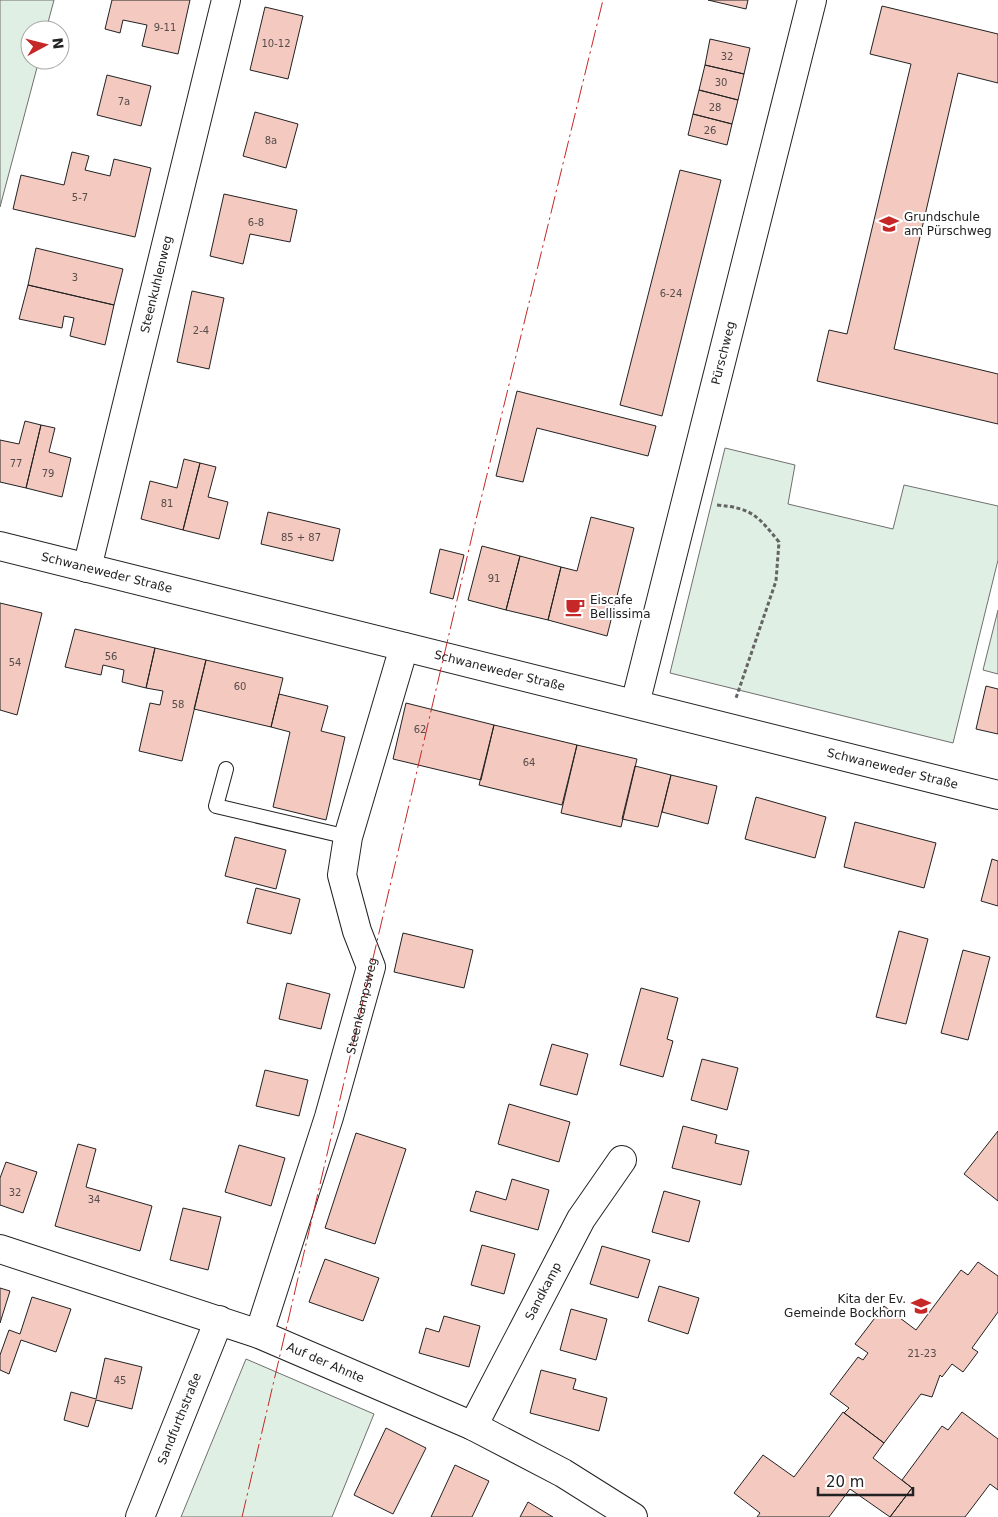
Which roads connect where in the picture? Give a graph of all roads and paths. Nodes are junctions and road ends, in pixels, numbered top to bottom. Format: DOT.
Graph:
graph roads {
  1 [pos="226,0"];
  2 [pos="812,0"];
  3 [pos="686,501"];
  4 [pos="0,546"];
  5 [pos="88,568"];
  6 [pos="404,647"];
  7 [pos="635,704"];
  8 [pos="726,727"];
  9 [pos="226,769"];
  10 [pos="998,795"];
  11 [pos="348,837"];
  12 [pos="622,1160"];
  13 [pos="0,1249"];
  14 [pos="219,1320"];
  15 [pos="259,1334"];
  16 [pos="473,1426"];
  17 [pos="140,1517"];
  18 [pos="633,1517"];
  1 -- 5 [label="street, Steenkuhlenweg"];
  2 -- 3 [label="street, Pürschweg"];
  3 -- 7 [label="street, Pürschweg"];
  3 -- 8 [label="path"];
  4 -- 5 [label="street, Schwaneweder Straße"];
  5 -- 6 [label="street, Schwaneweder Straße"];
  6 -- 7 [label="street, Schwaneweder Straße"];
  6 -- 11 [label="street, Steenkampsweg"];
  7 -- 8 [label="street, Schwaneweder Straße"];
  8 -- 10 [label="street, Schwaneweder Straße"];
  9 -- 11 [label="lane"];
  11 -- 15 [label="street, Steenkampsweg"];
  12 -- 16 [label="street, Sandkamp"];
  13 -- 14 [label="street, Auf der Ahnte"];
  14 -- 15 [label="street, Auf der Ahnte"];
  14 -- 17 [label="street, Sandfurthstraße"];
  15 -- 16 [label="street, Auf der Ahnte"];
  16 -- 18 [label="street, Auf der Ahnte"];
}
